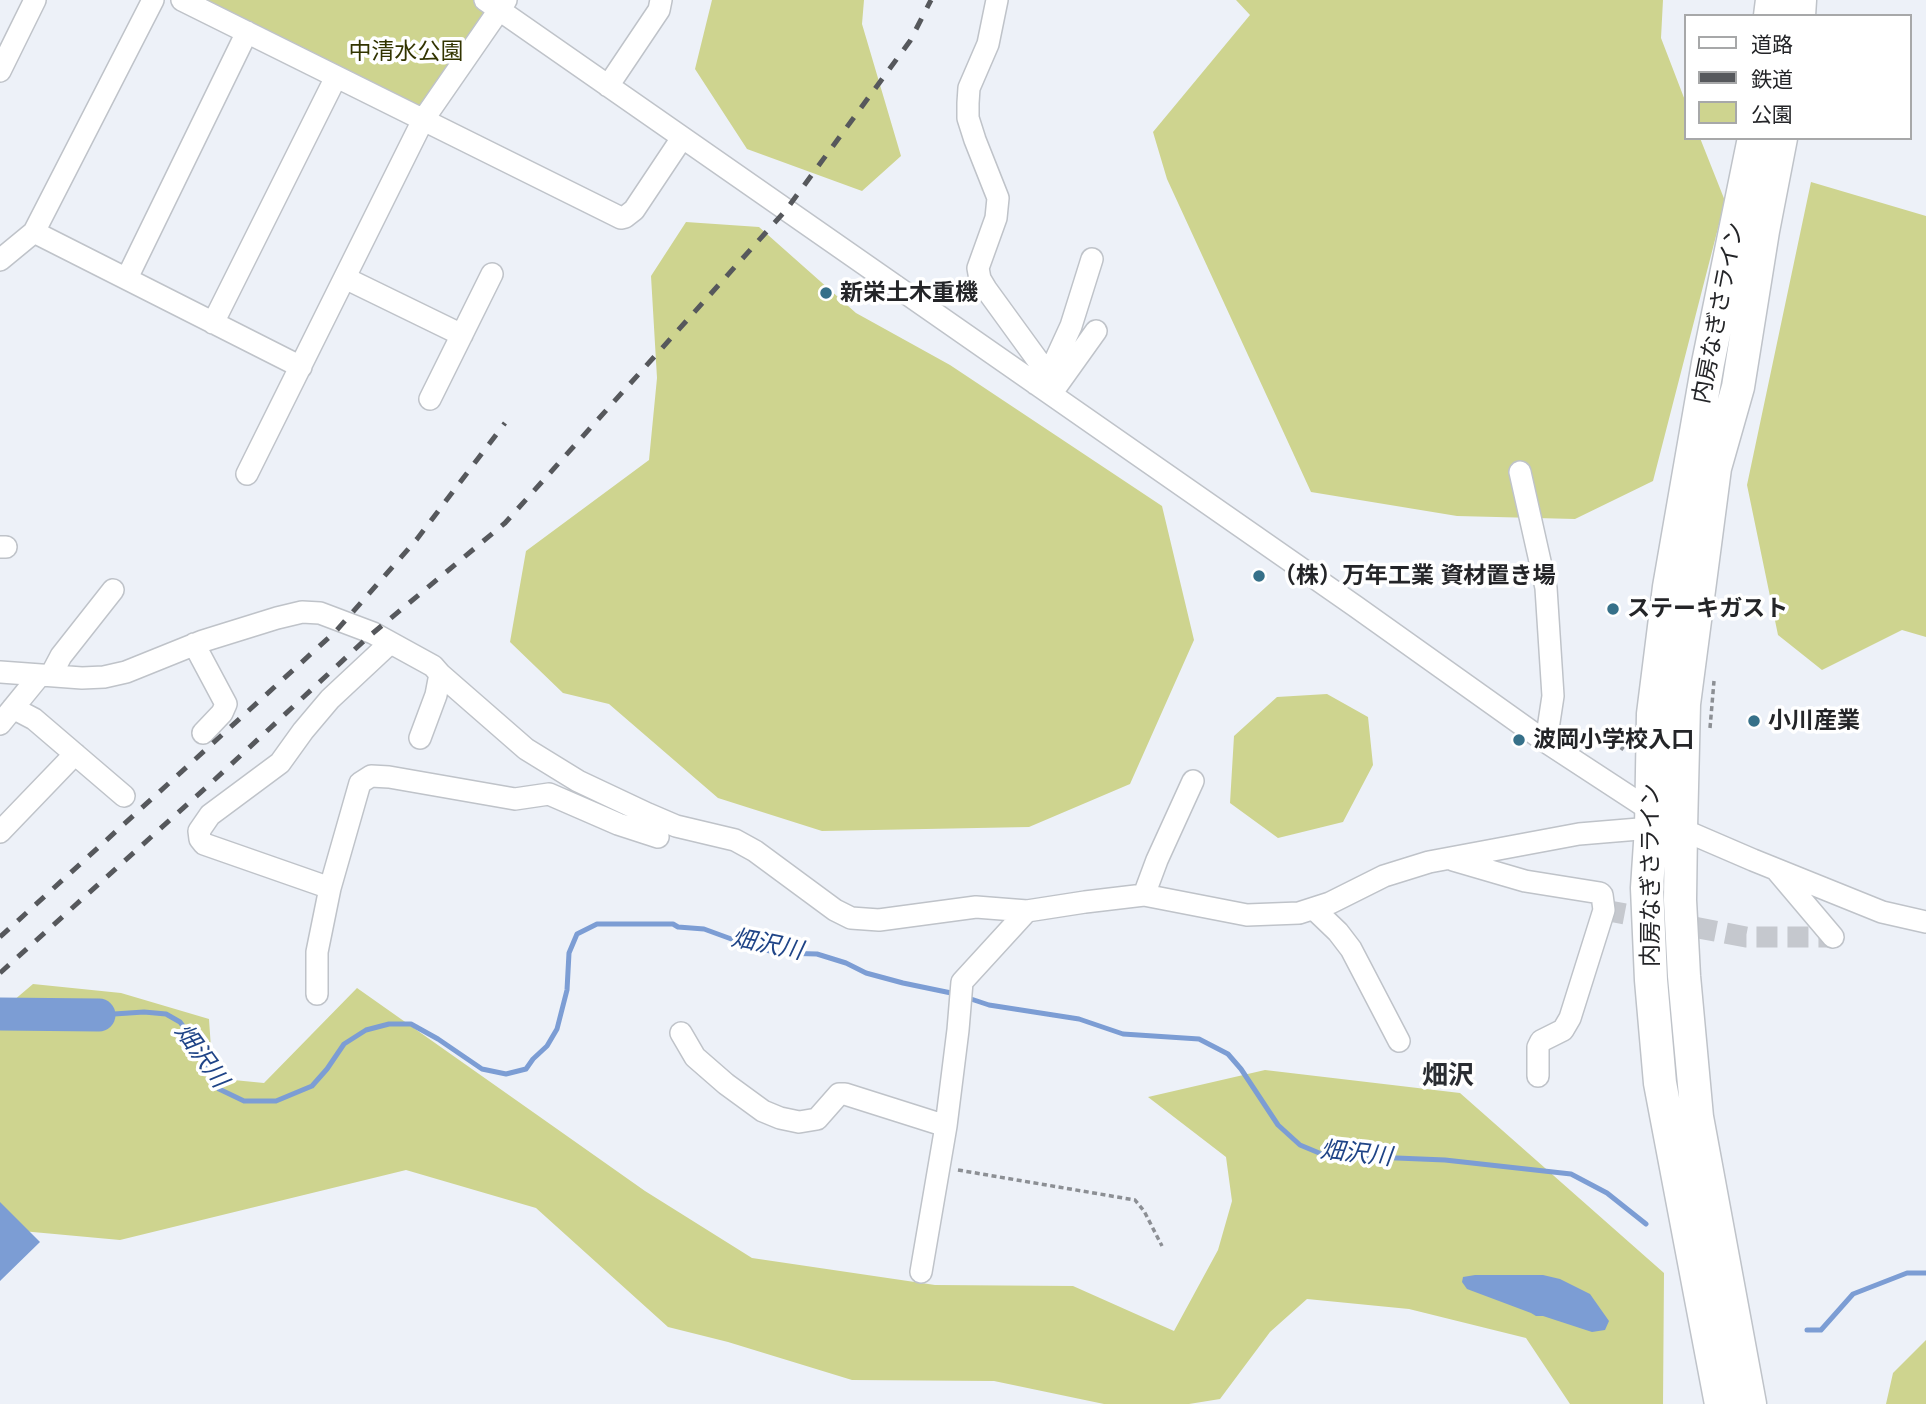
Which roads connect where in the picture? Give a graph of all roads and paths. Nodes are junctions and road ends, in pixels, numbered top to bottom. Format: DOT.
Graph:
graph roads {
  1 [pos="35,0"];
  2 [pos="153,0"];
  3 [pos="182,0"];
  4 [pos="660,0"];
  5 [pos="997,0"];
  6 [pos="497,3"];
  7 [pos="247,33"];
  8 [pos="0,71"];
  9 [pos="335,77"];
  10 [pos="608,86"];
  11 [pos="423,120"];
  12 [pos="682,138"];
  13 [pos="1754,140"];
  14 [pos="1781,140"];
  15 [pos="34,232"];
  16 [pos="1092,259"];
  17 [pos="0,260"];
  18 [pos="492,274"];
  19 [pos="127,278"];
  20 [pos="345,278"];
  21 [pos="213,323"];
  22 [pos="1096,331"];
  23 [pos="462,335"];
  24 [pos="301,367"];
  25 [pos="1043,389"];
  26 [pos="430,400"];
  27 [pos="1520,472"];
  28 [pos="247,474"];
  29 [pos="113,590"];
  30 [pos="390,643"];
  31 [pos="194,645"];
  32 [pos="0,672"];
  33 [pos="440,674"];
  34 [pos="45,675"];
  35 [pos="1714,681"];
  36 [pos="7,716"];
  37 [pos="1710,730"];
  38 [pos="203,733"];
  39 [pos="419,738"];
  40 [pos="1546,743"];
  41 [pos="75,754"];
  42 [pos="1193,781"];
  43 [pos="124,796"];
  44 [pos="1661,822"];
  45 [pos="0,832"];
  46 [pos="658,837"];
  47 [pos="1447,859"];
  48 [pos="1776,869"];
  49 [pos="330,888"];
  50 [pos="1143,895"];
  51 [pos="1314,909"];
  52 [pos="1027,911"];
  53 [pos="1926,922"];
  54 [pos="1833,937"];
  55 [pos="317,994"];
  56 [pos="681,1033"];
  57 [pos="1399,1041"];
  58 [pos="1538,1076"];
  59 [pos="946,1126"];
  60 [pos="939,1166"];
  61 [pos="1162,1246"];
  62 [pos="921,1272"];
  63 [pos="1721,1404"];
  64 [pos="1750,1404"];
  1 -- 8 [label="street"];
  2 -- 15 [label="street"];
  3 -- 7 [label="street"];
  4 -- 10 [label="street"];
  5 -- 25 [label="street"];
  6 -- 10 [label="street"];
  6 -- 11 [label="street"];
  7 -- 9 [label="street"];
  7 -- 19 [label="street"];
  9 -- 11 [label="street"];
  9 -- 21 [label="street"];
  10 -- 12 [label="street"];
  11 -- 12 [label="street"];
  11 -- 20 [label="street"];
  12 -- 25 [label="street"];
  13 -- 44 [label="highway, 内房なぎさライン"];
  14 -- 44 [label="highway, 内房なぎさライン"];
  15 -- 17 [label="street"];
  15 -- 19 [label="street"];
  16 -- 25 [label="street"];
  18 -- 23 [label="street"];
  19 -- 21 [label="street"];
  20 -- 23 [label="street"];
  20 -- 24 [label="street"];
  21 -- 24 [label="street"];
  22 -- 25 [label="street"];
  23 -- 26 [label="street"];
  24 -- 28 [label="street"];
  25 -- 40 [label="street"];
  27 -- 40 [label="street"];
  29 -- 34 [label="street"];
  30 -- 31 [label="street"];
  30 -- 33 [label="street"];
  30 -- 49 [label="street"];
  31 -- 34 [label="street"];
  31 -- 38 [label="street"];
  32 -- 34 [label="street"];
  33 -- 39 [label="street"];
  33 -- 52 [label="street"];
  34 -- 36 [label="street"];
  35 -- 37 [label="path"];
  36 -- 41 [label="street"];
  40 -- 44 [label="street"];
  41 -- 43 [label="street"];
  41 -- 45 [label="street"];
  42 -- 50 [label="street"];
  44 -- 47 [label="street"];
  44 -- 48 [label="street"];
  44 -- 63 [label="highway, 内房なぎさライン"];
  44 -- 64 [label="highway, 内房なぎさライン"];
  46 -- 49 [label="street"];
  47 -- 51 [label="street"];
  47 -- 58 [label="street"];
  48 -- 53 [label="street"];
  48 -- 54 [label="street"];
  49 -- 55 [label="street"];
  50 -- 51 [label="street"];
  50 -- 52 [label="street"];
  51 -- 57 [label="street"];
  52 -- 59 [label="street"];
  56 -- 59 [label="street"];
  59 -- 60 [label="street"];
  60 -- 61 [label="path"];
  60 -- 62 [label="street"];
}
